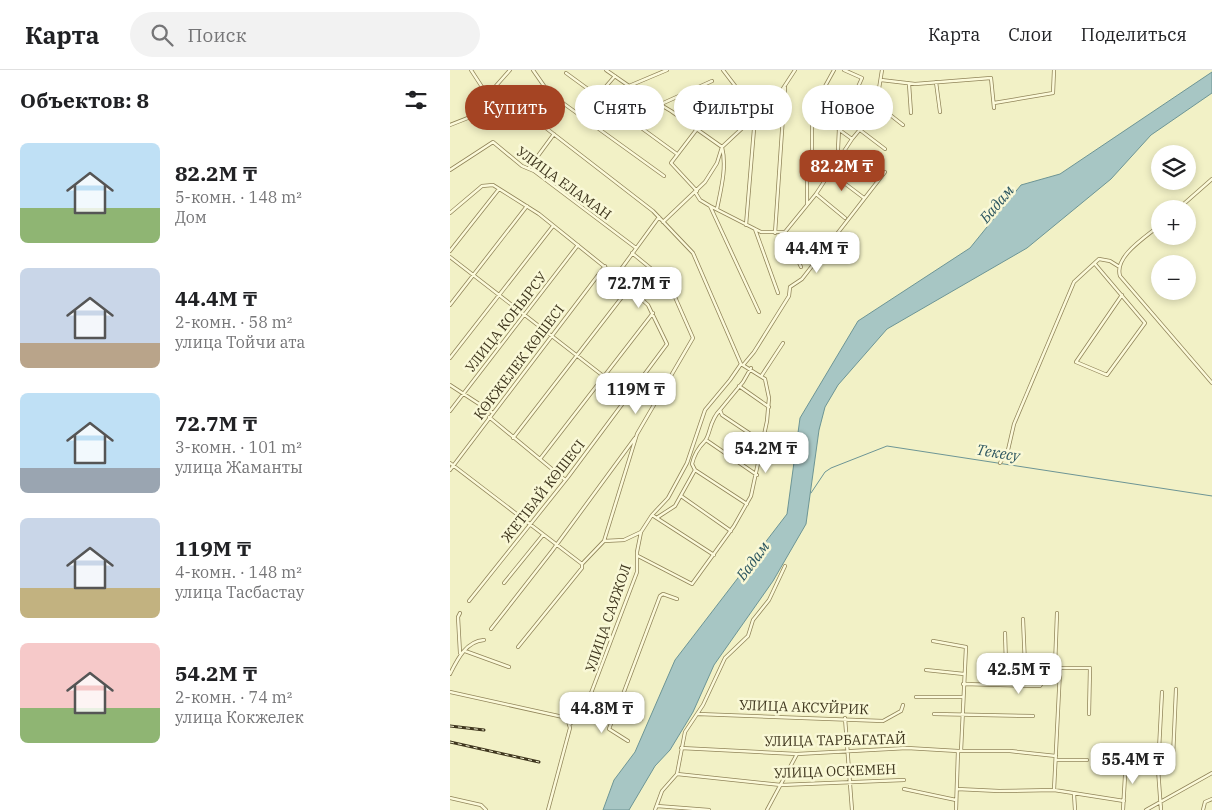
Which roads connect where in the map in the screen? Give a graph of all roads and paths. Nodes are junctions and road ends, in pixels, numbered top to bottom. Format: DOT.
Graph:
graph roads {
  1 [pos="471,70"];
  2 [pos="510,70"];
  3 [pos="533,70"];
  4 [pos="606,70"];
  5 [pos="667,70"];
  6 [pos="723,70"];
  7 [pos="795,70"];
  8 [pos="834,70"];
  9 [pos="844,70"];
  10 [pos="882,70"];
  11 [pos="1054,70"];
  12 [pos="566,73"];
  13 [pos="615,76"];
  14 [pos="881,80"];
  15 [pos="712,81"];
  16 [pos="936,82"];
  17 [pos="786,83"];
  18 [pos="909,84"];
  19 [pos="481,85"];
  20 [pos="497,85"];
  21 [pos="582,85"];
  22 [pos="607,85"];
  23 [pos="628,85"];
  24 [pos="631,85"];
  25 [pos="734,85"];
  26 [pos="826,85"];
  27 [pos="859,85"];
  28 [pos="880,85"];
  29 [pos="664,103"];
  30 [pos="994,103"];
  31 [pos="994,108"];
  32 [pos="575,112"];
  33 [pos="940,112"];
  34 [pos="911,113"];
  35 [pos="893,118"];
  36 [pos="465,120"];
  37 [pos="450,126"];
  38 [pos="903,126"];
  39 [pos="549,130"];
  40 [pos="600,130"];
  41 [pos="644,130"];
  42 [pos="697,130"];
  43 [pos="699,130"];
  44 [pos="741,130"];
  45 [pos="754,130"];
  46 [pos="812,130"];
  47 [pos="839,130"];
  48 [pos="840,130"];
  49 [pos="860,130"];
  50 [pos="554,134"];
  51 [pos="852,139"];
  52 [pos="722,147"];
  53 [pos="838,148"];
  54 [pos="885,149"];
  55 [pos="677,154"];
  56 [pos="842,154"];
  57 [pos="529,168"];
  58 [pos="450,170"];
  59 [pos="871,172"];
  60 [pos="885,172"];
  61 [pos="831,173"];
  62 [pos="664,176"];
  63 [pos="1212,179"];
  64 [pos="500,189"];
  65 [pos="696,192"];
  66 [pos="816,194"];
  67 [pos="864,198"];
  68 [pos="1188,200"];
  69 [pos="526,206"];
  70 [pos="710,206"];
  71 [pos="807,206"];
  72 [pos="717,209"];
  73 [pos="450,213"];
  74 [pos="659,217"];
  75 [pos="845,218"];
  76 [pos="663,222"];
  77 [pos="746,225"];
  78 [pos="553,226"];
  79 [pos="755,230"];
  80 [pos="786,232"];
  81 [pos="775,233"];
  82 [pos="1151,233"];
  83 [pos="578,245"];
  84 [pos="636,248"];
  85 [pos="450,251"];
  86 [pos="632,253"];
  87 [pos="450,257"];
  88 [pos="1095,264"];
  89 [pos="605,266"];
  90 [pos="1118,266"];
  91 [pos="801,267"];
  92 [pos="473,275"];
  93 [pos="616,276"];
  94 [pos="629,288"];
  95 [pos="778,293"];
  96 [pos="498,295"];
  97 [pos="1122,296"];
  98 [pos="450,305"];
  99 [pos="759,312"];
  100 [pos="653,313"];
  101 [pos="524,314"];
  102 [pos="552,336"];
  103 [pos="783,343"];
  104 [pos="578,356"];
  105 [pos="450,358"];
  106 [pos="742,363"];
  107 [pos="751,368"];
  108 [pos="762,375"];
  109 [pos="603,376"];
  110 [pos="1212,383"];
  111 [pos="450,385"];
  112 [pos="739,386"];
  113 [pos="464,392"];
  114 [pos="629,396"];
  115 [pos="769,407"];
  116 [pos="720,410"];
  117 [pos="450,411"];
  118 [pos="493,413"];
  119 [pos="489,418"];
  120 [pos="513,438"];
  121 [pos="636,438"];
  122 [pos="706,440"];
  123 [pos="764,443"];
  124 [pos="540,459"];
  125 [pos="450,463"];
  126 [pos="1000,463"];
  127 [pos="453,466"];
  128 [pos="450,470"];
  129 [pos="696,470"];
  130 [pos="757,475"];
  131 [pos="564,479"];
  132 [pos="680,496"];
  133 [pos="747,504"];
  134 [pos="652,515"];
  135 [pos="658,517"];
  136 [pos="529,524"];
  137 [pos="731,531"];
  138 [pos="641,532"];
  139 [pos="543,534"];
  140 [pos="604,541"];
  141 [pos="556,544"];
  142 [pos="714,555"];
  143 [pos="637,556"];
  144 [pos="582,564"];
  145 [pos="785,566"];
  146 [pos="504,583"];
  147 [pos="677,599"];
  148 [pos="469,601"];
  149 [pos="460,613"];
  150 [pos="1057,613"];
  151 [pos="1023,619"];
  152 [pos="491,629"];
  153 [pos="1005,633"];
  154 [pos="484,640"];
  155 [pos="934,641"];
  156 [pos="518,647"];
  157 [pos="465,651"];
  158 [pos="460,653"];
  159 [pos="1006,664"];
  160 [pos="1025,665"];
  161 [pos="1044,666"];
  162 [pos="510,667"];
  163 [pos="1059,668"];
  164 [pos="926,670"];
  165 [pos="450,673"];
  166 [pos="964,674"];
  167 [pos="964,684"];
  168 [pos="1176,690"];
  169 [pos="450,692"];
  170 [pos="1162,692"];
  171 [pos="962,696"];
  172 [pos="916,697"];
  173 [pos="588,704"];
  174 [pos="903,705"];
  175 [pos="615,713"];
  176 [pos="698,714"];
  177 [pos="934,714"];
  178 [pos="963,714"];
  179 [pos="1089,714"];
  180 [pos="577,716"];
  181 [pos="1033,716"];
  182 [pos="566,718"];
  183 [pos="845,718"];
  184 [pos="641,719"];
  185 [pos="570,724"];
  186 [pos="628,742"];
  187 [pos="681,748"];
  188 [pos="848,750"];
  189 [pos="960,751"];
  190 [pos="796,754"];
  191 [pos="1056,756"];
  192 [pos="1126,759"];
  193 [pos="1056,760"];
  194 [pos="1087,760"];
  195 [pos="1098,767"];
  196 [pos="1136,768"];
  197 [pos="1158,769"];
  198 [pos="1125,770"];
  199 [pos="1212,773"];
  200 [pos="677,774"];
  201 [pos="850,780"];
  202 [pos="904,780"];
  203 [pos="781,785"];
  204 [pos="904,789"];
  205 [pos="957,789"];
  206 [pos="1054,790"];
  207 [pos="1074,794"];
  208 [pos="450,798"];
  209 [pos="1212,799"];
  210 [pos="956,800"];
  211 [pos="1124,801"];
  212 [pos="1160,803"];
  213 [pos="657,806"];
  214 [pos="486,810"];
  215 [pos="548,810"];
  216 [pos="655,810"];
  217 [pos="709,810"];
  218 [pos="767,810"];
  219 [pos="852,810"];
  220 [pos="956,810"];
  221 [pos="1075,810"];
  222 [pos="1123,810"];
  223 [pos="1146,810"];
  224 [pos="1161,810"];
  225 [pos="1204,810"];
  1 -- 19 [label="street"];
  2 -- 20 [label="street"];
  3 -- 32 [label="street"];
  4 -- 13 [label="street"];
  5 -- 24 [label="street"];
  6 -- 25 [label="street"];
  7 -- 17 [label="street"];
  8 -- 26 [label="street"];
  9 -- 27 [label="street"];
  10 -- 14 [label="street"];
  11 -- 30 [label="street"];
  12 -- 21 [label="street"];
  13 -- 22 [label="street"];
  13 -- 23 [label="street"];
  14 -- 18 [label="street"];
  14 -- 28 [label="street"];
  15 -- 29 [label="street"];
  16 -- 18 [label="street"];
  16 -- 30 [label="street"];
  16 -- 33 [label="street"];
  17 -- 81 [label="street"];
  18 -- 34 [label="street"];
  30 -- 31 [label="street"];
  35 -- 38 [label="street"];
  36 -- 37 [label="street"];
  39 -- 50 [label="street"];
  40 -- 62 [label="street"];
  41 -- 55 [label="street"];
  42 -- 55 [label="street"];
  43 -- 52 [label="street"];
  44 -- 52 [label="street"];
  45 -- 77 [label="street"];
  46 -- 71 [label="street"];
  47 -- 53 [label="street"];
  48 -- 51 [label="street"];
  49 -- 51 [label="street"];
  49 -- 54 [label="street"];
  50 -- 57 [label="street"];
  50 -- 74 [label="street"];
  51 -- 56 [label="street"];
  52 -- 65 [label="street"];
  52 -- 72 [label="street"];
  55 -- 65 [label="street"];
  56 -- 59 [label="street"];
  56 -- 61 [label="street"];
  57 -- 58 [label="street, УЛИЦА ЕЛАМАН"];
  57 -- 84 [label="street, УЛИЦА ЕЛАМАН"];
  60 -- 67 [label="street, УЛИЦА САЯЖОЛ"];
  61 -- 66 [label="street"];
  61 -- 67 [label="street"];
  63 -- 68 [label="street"];
  64 -- 69 [label="street"];
  64 -- 73 [label="street"];
  64 -- 85 [label="street"];
  65 -- 70 [label="street"];
  65 -- 76 [label="street"];
  66 -- 71 [label="street"];
  66 -- 75 [label="street"];
  67 -- 106 [label="street, УЛИЦА САЯЖОЛ"];
  69 -- 78 [label="street"];
  69 -- 92 [label="street"];
  70 -- 72 [label="street"];
  70 -- 99 [label="street"];
  71 -- 80 [label="street"];
  72 -- 77 [label="street"];
  74 -- 76 [label="street"];
  74 -- 84 [label="street"];
  76 -- 106 [label="street"];
  77 -- 79 [label="street"];
  78 -- 83 [label="street"];
  78 -- 96 [label="street"];
  79 -- 81 [label="street"];
  79 -- 95 [label="street"];
  80 -- 81 [label="street"];
  80 -- 91 [label="street"];
  82 -- 90 [label="street"];
  83 -- 89 [label="street"];
  83 -- 101 [label="street, УЛИЦА КОНЫРСУ"];
  84 -- 86 [label="street"];
  86 -- 93 [label="street"];
  86 -- 121 [label="street"];
  87 -- 92 [label="street"];
  88 -- 90 [label="street"];
  88 -- 97 [label="street"];
  88 -- 126 [label="street"];
  89 -- 93 [label="street"];
  89 -- 102 [label="street, КӨКЖЕЛЕК КӨШЕСІ"];
  90 -- 110 [label="street"];
  92 -- 96 [label="street"];
  92 -- 98 [label="street"];
  93 -- 94 [label="street"];
  94 -- 100 [label="street"];
  94 -- 104 [label="street"];
  96 -- 101 [label="street"];
  96 -- 105 [label="street"];
  97 -- 97 [label="street"];
  100 -- 109 [label="street"];
  100 -- 114 [label="street, ЖЕТІБАЙ КӨШЕСІ"];
  101 -- 102 [label="street"];
  101 -- 113 [label="street, УЛИЦА КОНЫРСУ"];
  102 -- 104 [label="street"];
  102 -- 118 [label="street, КӨКЖЕЛЕК КӨШЕСІ"];
  103 -- 108 [label="street"];
  104 -- 109 [label="street"];
  104 -- 120 [label="street"];
  106 -- 107 [label="street"];
  106 -- 134 [label="street, УЛИЦА САЯЖОЛ"];
  107 -- 108 [label="street"];
  107 -- 112 [label="street"];
  108 -- 115 [label="street"];
  109 -- 114 [label="street"];
  109 -- 124 [label="street"];
  111 -- 113 [label="street"];
  112 -- 115 [label="street"];
  112 -- 116 [label="street"];
  113 -- 117 [label="street, УЛИЦА КОНЫРСУ"];
  113 -- 118 [label="street"];
  114 -- 131 [label="street, ЖЕТІБАЙ КӨШЕСІ"];
  115 -- 123 [label="street"];
  116 -- 122 [label="street"];
  116 -- 123 [label="street"];
  118 -- 119 [label="street, КӨКЖЕЛЕК КӨШЕСІ"];
  119 -- 120 [label="street"];
  119 -- 127 [label="street, КӨКЖЕЛЕК КӨШЕСІ"];
  120 -- 124 [label="street"];
  121 -- 140 [label="street"];
  121 -- 141 [label="street"];
  122 -- 129 [label="street"];
  122 -- 130 [label="street"];
  123 -- 130 [label="street"];
  124 -- 131 [label="street"];
  125 -- 127 [label="street"];
  127 -- 128 [label="street, КӨКЖЕЛЕК КӨШЕСІ"];
  127 -- 136 [label="street"];
  129 -- 132 [label="street"];
  129 -- 133 [label="street"];
  130 -- 133 [label="street"];
  131 -- 136 [label="street, ЖЕТІБАЙ КӨШЕСІ"];
  132 -- 135 [label="street"];
  132 -- 137 [label="street"];
  133 -- 137 [label="street"];
  134 -- 135 [label="street"];
  134 -- 138 [label="street, УЛИЦА САЯЖОЛ"];
  135 -- 142 [label="street"];
  136 -- 139 [label="street"];
  136 -- 148 [label="street, ЖЕТІБАЙ КӨШЕСІ"];
  137 -- 142 [label="street"];
  138 -- 140 [label="street"];
  138 -- 143 [label="street, УЛИЦА САЯЖОЛ"];
  139 -- 141 [label="street"];
  139 -- 146 [label="street"];
  140 -- 144 [label="street"];
  141 -- 144 [label="street"];
  141 -- 152 [label="street"];
  142 -- 143 [label="street"];
  143 -- 173 [label="street, УЛИЦА САЯЖОЛ"];
  144 -- 156 [label="street"];
  145 -- 176 [label="street"];
  147 -- 175 [label="street"];
  149 -- 158 [label="street"];
  150 -- 163 [label="street"];
  151 -- 160 [label="street"];
  153 -- 159 [label="street"];
  154 -- 157 [label="street"];
  155 -- 166 [label="street"];
  157 -- 158 [label="street"];
  157 -- 162 [label="street"];
  158 -- 165 [label="street"];
  161 -- 167 [label="street"];
  163 -- 179 [label="street"];
  163 -- 191 [label="street"];
  164 -- 166 [label="street"];
  166 -- 167 [label="street"];
  167 -- 171 [label="street"];
  168 -- 197 [label="street"];
  169 -- 182 [label="street"];
  170 -- 197 [label="street"];
  171 -- 172 [label="street"];
  171 -- 178 [label="street"];
  173 -- 175 [label="street"];
  173 -- 180 [label="street, УЛИЦА САЯЖОЛ"];
  174 -- 183 [label="street, УЛИЦА АКСУЙРИК"];
  175 -- 184 [label="street"];
  175 -- 186 [label="street"];
  176 -- 183 [label="street, УЛИЦА АКСУЙРИК"];
  176 -- 187 [label="street"];
  177 -- 178 [label="street"];
  178 -- 181 [label="street"];
  178 -- 189 [label="street"];
  180 -- 182 [label="street"];
  180 -- 185 [label="street, УЛИЦА САЯЖОЛ"];
  182 -- 185 [label="street"];
  183 -- 188 [label="street"];
  185 -- 215 [label="street"];
  187 -- 190 [label="street, УЛИЦА ТАРБАГАТАЙ"];
  187 -- 200 [label="street"];
  188 -- 189 [label="street, УЛИЦА ТАРБАГАТАЙ"];
  188 -- 190 [label="street, УЛИЦА ТАРБАГАТАЙ"];
  188 -- 201 [label="street"];
  189 -- 191 [label="street, УЛИЦА ТАРБАГАТАЙ"];
  189 -- 205 [label="street"];
  190 -- 203 [label="street"];
  191 -- 193 [label="street"];
  192 -- 198 [label="street"];
  193 -- 194 [label="street"];
  193 -- 206 [label="street"];
  195 -- 198 [label="street"];
  196 -- 197 [label="street"];
  197 -- 212 [label="street"];
  198 -- 211 [label="street"];
  199 -- 212 [label="street"];
  200 -- 203 [label="street, УЛИЦА ОСКЕМЕН"];
  200 -- 213 [label="street"];
  201 -- 202 [label="street, УЛИЦА ОСКЕМЕН"];
  201 -- 203 [label="street, УЛИЦА ОСКЕМЕН"];
  201 -- 219 [label="street"];
  203 -- 218 [label="street"];
  204 -- 210 [label="street, УЛИЦА ОСКЕМЕН"];
  205 -- 206 [label="street"];
  205 -- 210 [label="street"];
  206 -- 207 [label="street"];
  207 -- 211 [label="street"];
  207 -- 221 [label="street"];
  208 -- 214 [label="street"];
  209 -- 225 [label="street"];
  210 -- 220 [label="street"];
  211 -- 222 [label="street"];
  212 -- 223 [label="street"];
  212 -- 224 [label="street"];
  213 -- 216 [label="street"];
  213 -- 217 [label="street"];
}
